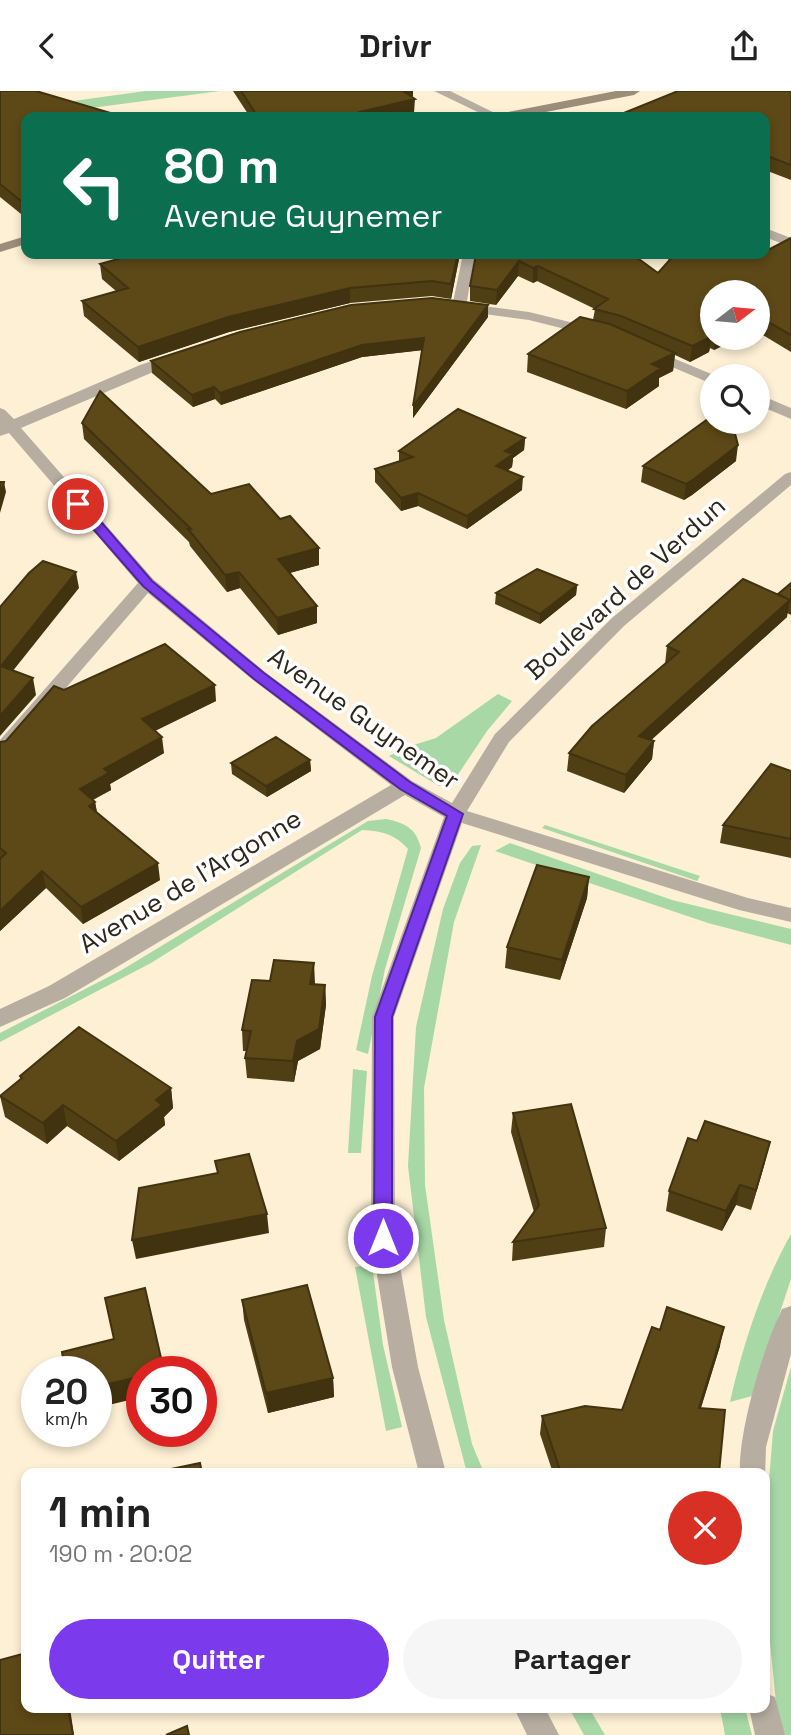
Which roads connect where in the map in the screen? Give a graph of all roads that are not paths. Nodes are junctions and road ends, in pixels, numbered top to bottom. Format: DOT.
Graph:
graph roads {
  1 [pos="440,91"];
  2 [pos="634,91"];
  3 [pos="485,112"];
  4 [pos="528,112"];
  5 [pos="770,234"];
  6 [pos="21,242"];
  7 [pos="791,243"];
  8 [pos="0,248"];
  9 [pos="467,259"];
  10 [pos="452,306"];
  11 [pos="602,334"];
  12 [pos="639,348"];
  13 [pos="197,350"];
  14 [pos="700,375"];
  15 [pos="770,404"];
  16 [pos="791,414"];
  17 [pos="3,423"];
  18 [pos="791,477"];
  19 [pos="147,583"];
  20 [pos="0,752"];
  21 [pos="405,786"];
  22 [pos="455,814"];
  23 [pos="791,915"];
  24 [pos="0,1019"];
  25 [pos="791,1317"];
  26 [pos="432,1468"];
  27 [pos="752,1468"];
  28 [pos="532,1713"];
  29 [pos="765,1713"];
  30 [pos="544,1735"];
  31 [pos="770,1735"];
  1 -- 3 [label="street"];
  2 -- 4 [label="street"];
  5 -- 7 [label="street"];
  6 -- 8 [label="street"];
  9 -- 10 [label="lane"];
  10 -- 11 [label="street"];
  12 -- 14 [label="street"];
  13 -- 17 [label="street"];
  15 -- 16 [label="street"];
  17 -- 19 [label="street, Avenue Guynemer"];
  18 -- 22 [label="street, Boulevard de Verdun"];
  19 -- 20 [label="street"];
  19 -- 21 [label="street, Avenue Guynemer"];
  21 -- 22 [label="street, Avenue Guynemer"];
  21 -- 24 [label="street, Avenue de l'Argonne"];
  22 -- 23 [label="street, Avenue Guynemer"];
  22 -- 26 [label="street, Boulevard de Verdun"];
  25 -- 27 [label="street"];
  28 -- 30 [label="street"];
  29 -- 31 [label="street"];
}
